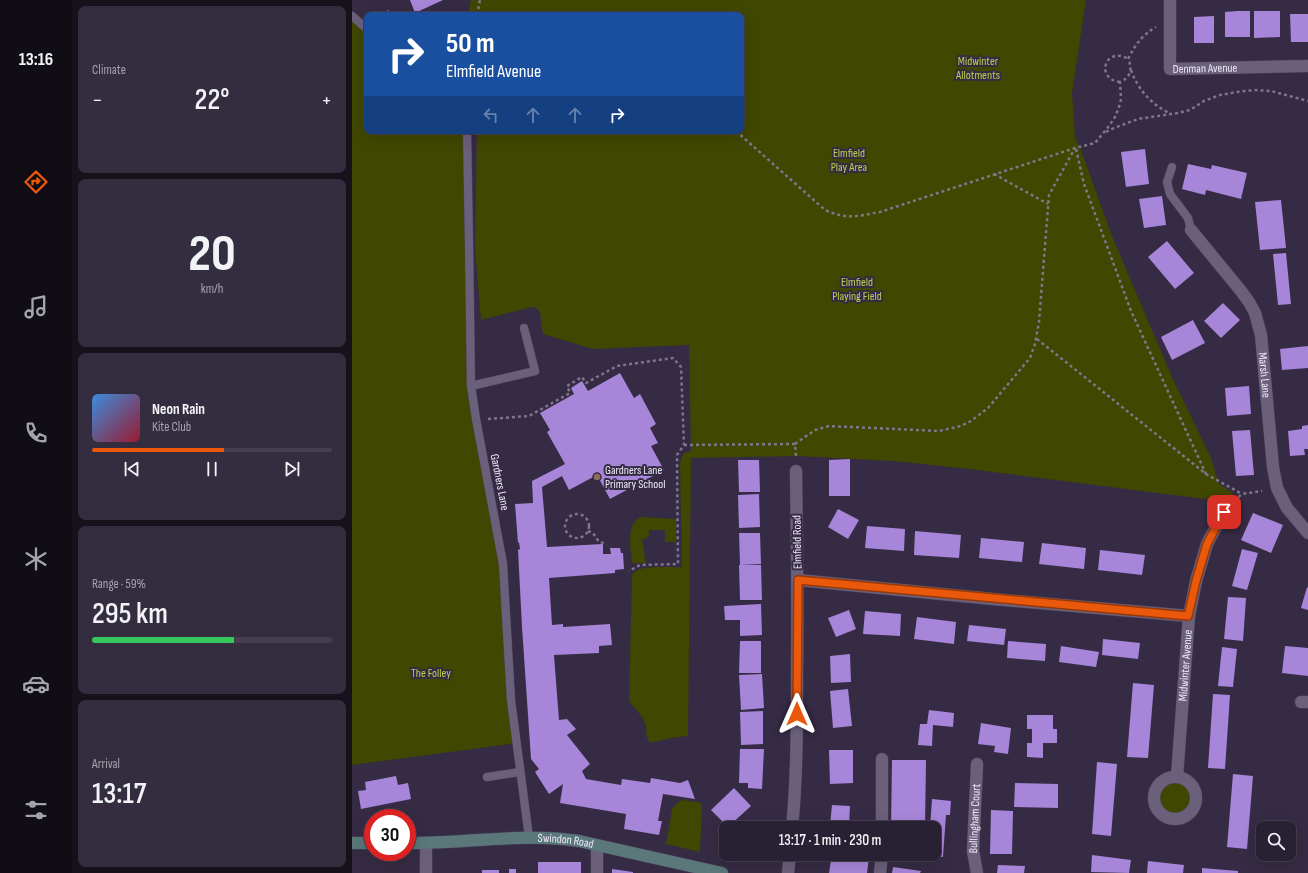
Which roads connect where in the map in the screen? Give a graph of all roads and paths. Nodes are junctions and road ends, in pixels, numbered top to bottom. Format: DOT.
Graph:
graph roads {
  1 [pos="480,0"];
  2 [pos="1170,0"];
  3 [pos="478,12"];
  4 [pos="352,16"];
  5 [pos="364,26"];
  6 [pos="1170,26"];
  7 [pos="1128,59"];
  8 [pos="1308,66"];
  9 [pos="1131,70"];
  10 [pos="1120,82"];
  11 [pos="1308,101"];
  12 [pos="1172,114"];
  13 [pos="467,134"];
  14 [pos="739,134"];
  15 [pos="1102,134"];
  16 [pos="1075,148"];
  17 [pos="1172,167"];
  18 [pos="994,174"];
  19 [pos="1048,204"];
  20 [pos="1191,230"];
  21 [pos="524,328"];
  22 [pos="1036,339"];
  23 [pos="471,386"];
  24 [pos="476,419"];
  25 [pos="795,444"];
  26 [pos="684,445"];
  27 [pos="796,471"];
  28 [pos="1206,474"];
  29 [pos="1277,488"];
  30 [pos="1242,494"];
  31 [pos="1224,512"];
  32 [pos="588,531"];
  33 [pos="1308,533"];
  34 [pos="604,543"];
  35 [pos="629,571"];
  36 [pos="798,580"];
  37 [pos="1188,616"];
  38 [pos="882,759"];
  39 [pos="977,764"];
  40 [pos="520,772"];
  41 [pos="1177,776"];
  42 [pos="487,777"];
  43 [pos="793,821"];
  44 [pos="882,821"];
  45 [pos="529,837"];
  46 [pos="352,843"];
  47 [pos="364,843"];
  48 [pos="416,843"];
  49 [pos="426,844"];
  50 [pos="597,846"];
  51 [pos="789,861"];
  52 [pos="881,861"];
  53 [pos="426,873"];
  54 [pos="597,873"];
  55 [pos="722,873"];
  56 [pos="788,873"];
  57 [pos="880,873"];
  58 [pos="977,873"];
  1 -- 3 [label="path"];
  2 -- 6 [label="street, Denman Avenue"];
  4 -- 5 [label="lane"];
  6 -- 7 [label="path"];
  6 -- 8 [label="street, Denman Avenue"];
  7 -- 9 [label="path"];
  7 -- 10 [label="path"];
  9 -- 10 [label="path"];
  9 -- 12 [label="path"];
  10 -- 15 [label="path"];
  11 -- 12 [label="path"];
  12 -- 15 [label="path"];
  13 -- 23 [label="lane, Gardners Lane"];
  14 -- 18 [label="path"];
  15 -- 16 [label="path"];
  16 -- 18 [label="path"];
  16 -- 19 [label="path"];
  16 -- 28 [label="path"];
  17 -- 20 [label="lane"];
  18 -- 19 [label="path"];
  19 -- 22 [label="path"];
  20 -- 29 [label="street, Marsh Lane"];
  21 -- 23 [label="lane"];
  22 -- 25 [label="path"];
  22 -- 28 [label="path"];
  23 -- 24 [label="lane, Gardners Lane"];
  24 -- 26 [label="path"];
  24 -- 40 [label="lane, Gardners Lane"];
  25 -- 26 [label="path"];
  25 -- 27 [label="path"];
  26 -- 35 [label="path"];
  27 -- 36 [label="street, Elmfield Road"];
  28 -- 30 [label="path"];
  29 -- 30 [label="path"];
  29 -- 33 [label="street, Marsh Lane"];
  30 -- 31 [label="path"];
  31 -- 37 [label="street, Midwinter Avenue"];
  32 -- 32 [label="path"];
  32 -- 34 [label="path"];
  36 -- 37 [label="street"];
  36 -- 43 [label="street, Elmfield Road"];
  37 -- 41 [label="street, Midwinter Avenue"];
  38 -- 44 [label="street"];
  39 -- 58 [label="street, Bullingham Court"];
  40 -- 42 [label="lane"];
  40 -- 45 [label="lane, Gardners Lane"];
  45 -- 49 [label="street, Swindon Road"];
  45 -- 50 [label="street, Swindon Road"];
  46 -- 47 [label="street"];
  48 -- 49 [label="street, Swindon Road"];
  49 -- 53 [label="street"];
  50 -- 54 [label="street"];
  50 -- 55 [label="street, Swindon Road"];
  51 -- 56 [label="street"];
  52 -- 57 [label="street"];
}
